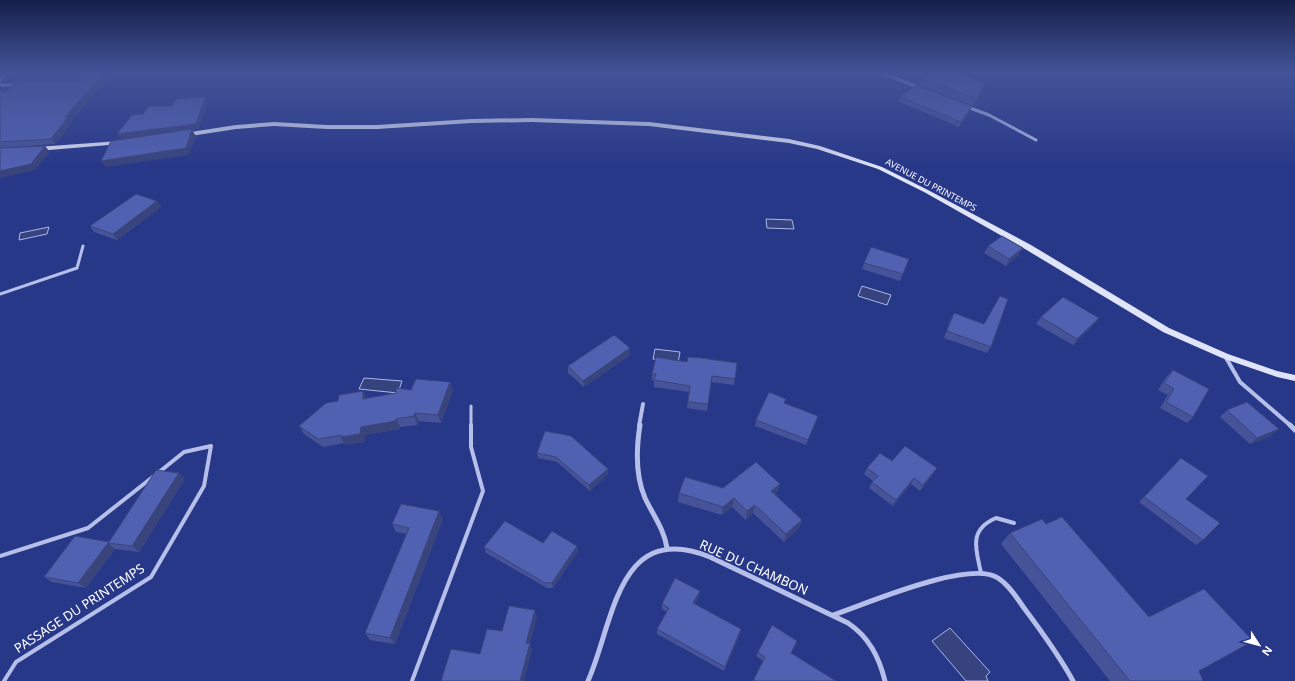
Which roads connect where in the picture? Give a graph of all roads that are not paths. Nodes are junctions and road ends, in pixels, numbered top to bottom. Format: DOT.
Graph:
graph roads {
  1 [pos="960,104"];
  2 [pos="176,136"];
  3 [pos="1036,140"];
  4 [pos="130,142"];
  5 [pos="30,149"];
  6 [pos="83,246"];
  7 [pos="0,294"];
  8 [pos="1225,356"];
  9 [pos="1295,378"];
  10 [pos="643,404"];
  11 [pos="472,406"];
  12 [pos="1295,430"];
  13 [pos="1014,524"];
  14 [pos="667,548"];
  15 [pos="0,556"];
  16 [pos="981,573"];
  17 [pos="833,615"];
  18 [pos="4,681"];
  19 [pos="412,681"];
  20 [pos="588,681"];
  21 [pos="885,681"];
  22 [pos="1073,681"];
  1 -- 3 [label="street"];
  2 -- 8 [label="street, AVENUE DU PRINTEMPS"];
  4 -- 5 [label="street"];
  6 -- 7 [label="lane"];
  8 -- 9 [label="street, AVENUE DU PRINTEMPS"];
  8 -- 12 [label="street"];
  10 -- 14 [label="street"];
  11 -- 19 [label="lane"];
  13 -- 16 [label="lane"];
  14 -- 17 [label="street, RUE DU CHAMBON"];
  14 -- 20 [label="street, RUE DU CHAMBON"];
  15 -- 18 [label="lane, PASSAGE DU PRINTEMPS"];
  16 -- 17 [label="street"];
  16 -- 22 [label="street"];
  17 -- 21 [label="street, RUE DU CHAMBON"];
}
